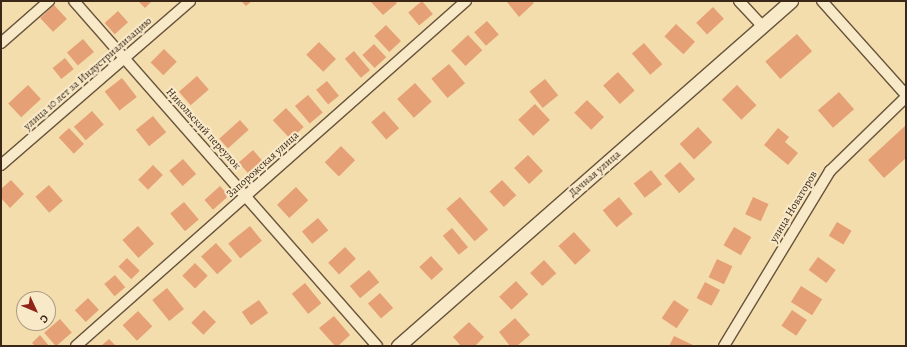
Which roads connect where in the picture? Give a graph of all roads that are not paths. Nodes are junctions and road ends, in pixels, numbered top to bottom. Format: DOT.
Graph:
graph roads {
  1 [pos="49,1"];
  2 [pos="74,1"];
  3 [pos="190,1"];
  4 [pos="466,1"];
  5 [pos="739,1"];
  6 [pos="791,1"];
  7 [pos="822,1"];
  8 [pos="762,27"];
  9 [pos="1,43"];
  10 [pos="124,58"];
  11 [pos="906,96"];
  12 [pos="1,165"];
  13 [pos="246,196"];
  14 [pos="76,346"];
  15 [pos="376,346"];
  16 [pos="398,346"];
  17 [pos="724,346"];
  1 -- 9 [label="street"];
  2 -- 10 [label="street, Никольский переулок"];
  3 -- 10 [label="street, улица 10 лет за Индустриализацию"];
  4 -- 13 [label="street, Запорожская улица"];
  5 -- 8 [label="street"];
  6 -- 8 [label="street, Дачная улица"];
  7 -- 11 [label="street"];
  8 -- 16 [label="street, Дачная улица"];
  10 -- 12 [label="street, улица 10 лет за Индустриализацию"];
  10 -- 13 [label="street, Никольский переулок"];
  11 -- 17 [label="street, улица Новаторов"];
  13 -- 14 [label="street, Запорожская улица"];
  13 -- 15 [label="street, Никольский переулок"];
}
